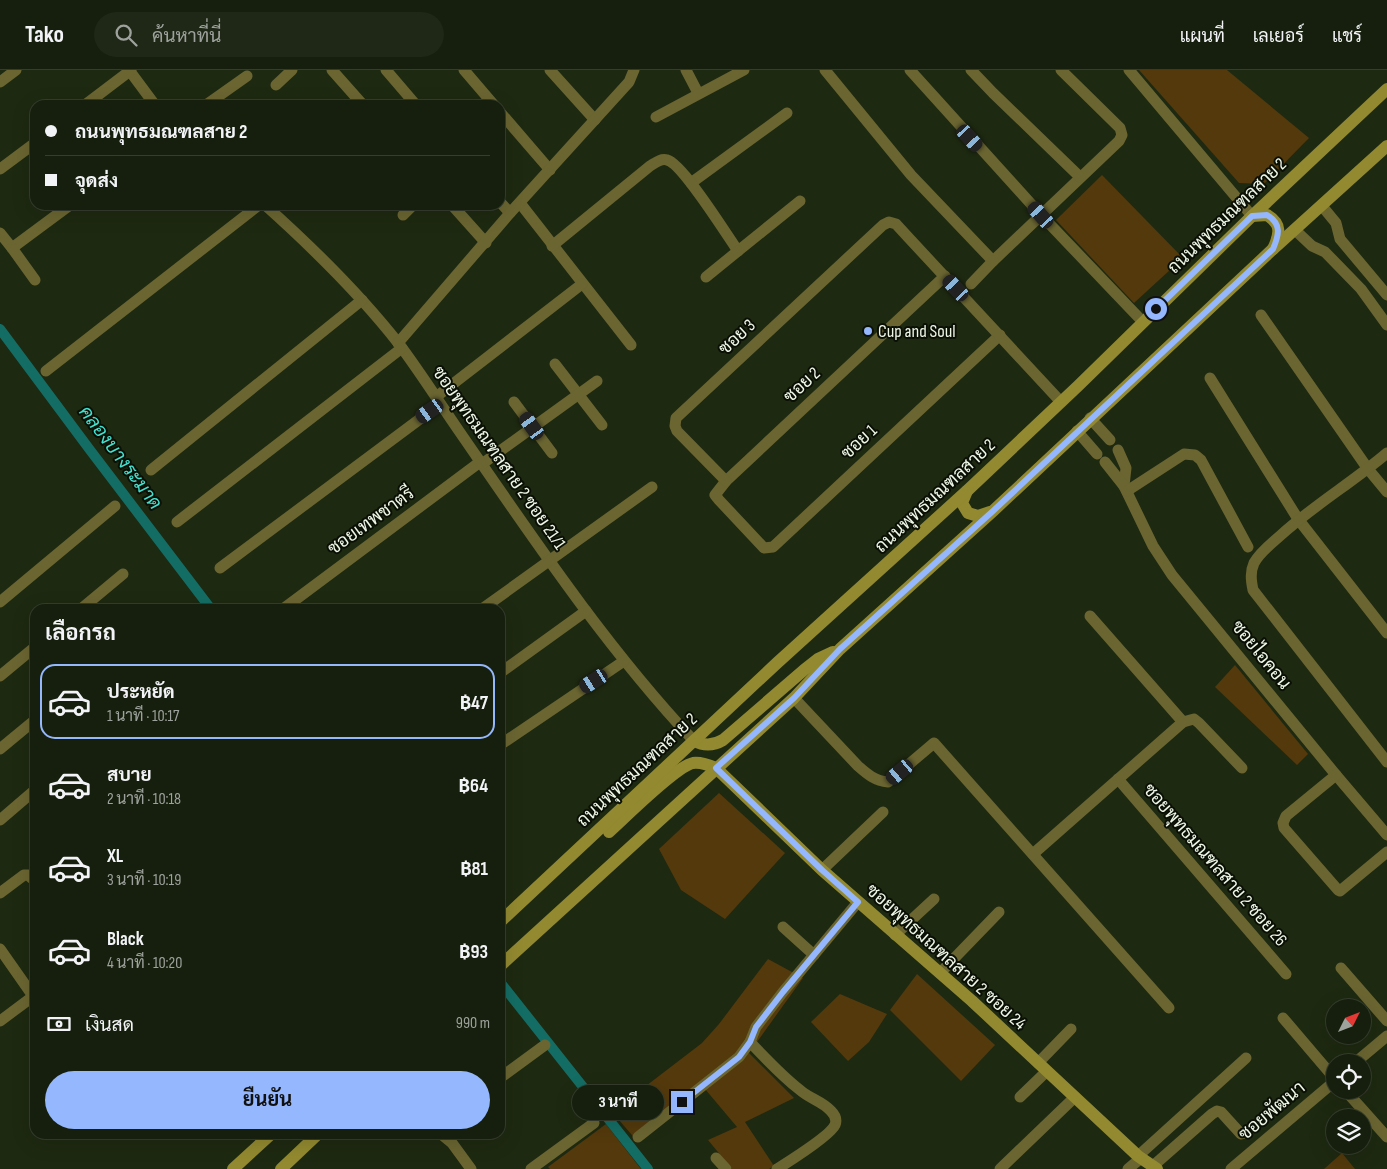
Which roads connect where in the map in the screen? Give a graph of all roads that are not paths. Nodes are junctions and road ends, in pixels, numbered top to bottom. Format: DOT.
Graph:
graph roads {
  1 [pos="16,70"];
  2 [pos="130,70"];
  3 [pos="292,70"];
  4 [pos="332,70"];
  5 [pos="386,70"];
  6 [pos="464,70"];
  7 [pos="550,70"];
  8 [pos="634,70"];
  9 [pos="686,70"];
  10 [pos="744,70"];
  11 [pos="825,70"];
  12 [pos="910,70"];
  13 [pos="970,70"];
  14 [pos="1061,70"];
  15 [pos="1129,70"];
  16 [pos="247,76"];
  17 [pos="0,82"];
  18 [pos="276,85"];
  19 [pos="1387,89"];
  20 [pos="698,93"];
  21 [pos="91,100"];
  22 [pos="151,100"];
  23 [pos="213,100"];
  24 [pos="354,100"];
  25 [pos="412,100"];
  26 [pos="490,100"];
  27 [pos="786,113"];
  28 [pos="656,117"];
  29 [pos="505,118"];
  30 [pos="595,120"];
  31 [pos="1387,146"];
  32 [pos="30,147"];
  33 [pos="0,169"];
  34 [pos="550,170"];
  35 [pos="1080,177"];
  36 [pos="691,184"];
  37 [pos="800,201"];
  38 [pos="520,203"];
  39 [pos="1322,206"];
  40 [pos="505,208"];
  41 [pos="63,210"];
  42 [pos="253,210"];
  43 [pos="270,210"];
  44 [pos="407,210"];
  45 [pos="457,210"];
  46 [pos="510,213"];
  47 [pos="403,214"];
  48 [pos="1041,215"];
  49 [pos="1252,216"];
  50 [pos="1295,230"];
  51 [pos="0,233"];
  52 [pos="1340,239"];
  53 [pos="486,242"];
  54 [pos="552,246"];
  55 [pos="12,248"];
  56 [pos="1273,249"];
  57 [pos="738,250"];
  58 [pos="1325,252"];
  59 [pos="993,261"];
  60 [pos="945,276"];
  61 [pos="706,277"];
  62 [pos="35,280"];
  63 [pos="582,284"];
  64 [pos="971,284"];
  65 [pos="1387,295"];
  66 [pos="362,300"];
  67 [pos="1261,315"];
  68 [pos="1143,322"];
  69 [pos="1387,326"];
  70 [pos="1000,336"];
  71 [pos="400,345"];
  72 [pos="631,345"];
  73 [pos="555,364"];
  74 [pos="46,371"];
  75 [pos="1210,378"];
  76 [pos="597,381"];
  77 [pos="578,394"];
  78 [pos="438,400"];
  79 [pos="514,402"];
  80 [pos="1061,402"];
  81 [pos="1090,418"];
  82 [pos="532,426"];
  83 [pos="602,426"];
  84 [pos="1077,431"];
  85 [pos="1110,440"];
  86 [pos="1118,450"];
  87 [pos="552,453"];
  88 [pos="1387,453"];
  89 [pos="481,463"];
  90 [pos="1368,469"];
  91 [pos="151,470"];
  92 [pos="726,481"];
  93 [pos="652,487"];
  94 [pos="1126,488"];
  95 [pos="968,489"];
  96 [pos="1387,492"];
  97 [pos="115,506"];
  98 [pos="993,511"];
  99 [pos="1298,520"];
  100 [pos="177,522"];
  101 [pos="741,524"];
  102 [pos="1248,546"];
  103 [pos="549,561"];
  104 [pos="220,568"];
  105 [pos="123,574"];
  106 [pos="0,602"];
  107 [pos="87,604"];
  108 [pos="289,604"];
  109 [pos="489,604"];
  110 [pos="586,611"];
  111 [pos="1090,616"];
  112 [pos="1387,633"];
  113 [pos="840,649"];
  114 [pos="30,651"];
  115 [pos="624,661"];
  116 [pos="505,669"];
  117 [pos="0,676"];
  118 [pos="794,698"];
  119 [pos="1183,722"];
  120 [pos="30,724"];
  121 [pos="694,741"];
  122 [pos="505,742"];
  123 [pos="0,749"];
  124 [pos="1387,762"];
  125 [pos="716,768"];
  126 [pos="1242,768"];
  127 [pos="1336,775"];
  128 [pos="1118,779"];
  129 [pos="30,794"];
  130 [pos="883,812"];
  131 [pos="0,820"];
  132 [pos="1387,835"];
  133 [pos="1387,852"];
  134 [pos="575,853"];
  135 [pos="1033,854"];
  136 [pos="822,870"];
  137 [pos="30,877"];
  138 [pos="0,893"];
  139 [pos="934,899"];
  140 [pos="858,902"];
  141 [pos="999,912"];
  142 [pos="505,917"];
  143 [pos="783,927"];
  144 [pos="896,935"];
  145 [pos="0,949"];
  146 [pos="814,955"];
  147 [pos="505,962"];
  148 [pos="1341,968"];
  149 [pos="940,973"];
  150 [pos="1286,974"];
  151 [pos="30,990"];
  152 [pos="30,998"];
  153 [pos="1169,1008"];
  154 [pos="1283,1018"];
  155 [pos="0,1021"];
  156 [pos="1387,1022"];
  157 [pos="1071,1029"];
  158 [pos="1387,1036"];
  159 [pos="750,1042"];
  160 [pos="545,1044"];
  161 [pos="1366,1054"];
  162 [pos="1246,1058"];
  163 [pos="1042,1067"];
  164 [pos="1326,1069"];
  165 [pos="505,1074"];
  166 [pos="1326,1088"];
  167 [pos="1020,1097"];
  168 [pos="1075,1097"];
  169 [pos="1353,1099"];
  170 [pos="594,1123"];
  171 [pos="1254,1126"];
  172 [pos="638,1137"];
  173 [pos="1387,1137"];
  174 [pos="266,1139"];
  175 [pos="313,1139"];
  176 [pos="447,1139"];
  177 [pos="1140,1157"];
  178 [pos="716,1158"];
  179 [pos="789,1166"];
  180 [pos="1155,1168"];
  181 [pos="233,1169"];
  182 [pos="281,1169"];
  183 [pos="471,1169"];
  184 [pos="531,1169"];
  185 [pos="726,1169"];
  186 [pos="777,1169"];
  187 [pos="1000,1169"];
  188 [pos="1128,1169"];
  189 [pos="1231,1169"];
  1 -- 17 [label="street"];
  2 -- 21 [label="street"];
  2 -- 22 [label="street"];
  3 -- 18 [label="street"];
  4 -- 24 [label="street"];
  5 -- 25 [label="street"];
  6 -- 26 [label="street"];
  7 -- 30 [label="street"];
  8 -- 30 [label="street"];
  9 -- 20 [label="street"];
  10 -- 20 [label="street"];
  11 -- 59 [label="street"];
  12 -- 48 [label="street"];
  13 -- 35 [label="street"];
  14 -- 35 [label="street"];
  15 -- 49 [label="street"];
  16 -- 23 [label="street"];
  19 -- 49 [label="main road, ถนนพุทธมณฑลสาย 2"];
  20 -- 28 [label="street"];
  27 -- 36 [label="street"];
  29 -- 34 [label="street"];
  30 -- 34 [label="street"];
  31 -- 39 [label="main road"];
  32 -- 33 [label="street"];
  34 -- 38 [label="street"];
  35 -- 48 [label="street"];
  36 -- 54 [label="street"];
  36 -- 57 [label="street"];
  37 -- 57 [label="street"];
  38 -- 46 [label="street"];
  38 -- 54 [label="street"];
  39 -- 50 [label="main road"];
  39 -- 52 [label="street"];
  40 -- 46 [label="street"];
  41 -- 55 [label="street"];
  42 -- 74 [label="street"];
  43 -- 66 [label="street, ซอยพุทธมณฑลสาย 2 ซอย 21/1"];
  44 -- 47 [label="street"];
  45 -- 53 [label="street"];
  46 -- 53 [label="street"];
  48 -- 59 [label="street"];
  48 -- 68 [label="street"];
  49 -- 56 [label="main road"];
  49 -- 68 [label="main road, ถนนพุทธมณฑลสาย 2"];
  50 -- 56 [label="main road"];
  50 -- 58 [label="street"];
  51 -- 55 [label="street"];
  52 -- 58 [label="street"];
  52 -- 65 [label="street"];
  53 -- 71 [label="street"];
  54 -- 63 [label="street"];
  55 -- 62 [label="street"];
  56 -- 81 [label="main road"];
  57 -- 61 [label="street"];
  58 -- 69 [label="street"];
  59 -- 64 [label="street"];
  60 -- 70 [label="street"];
  60 -- 92 [label="street, ซอย 2"];
  60 -- 92 [label="street, ซอย 3"];
  63 -- 72 [label="street"];
  63 -- 78 [label="street"];
  66 -- 71 [label="street, ซอยพุทธมณฑลสาย 2 ซอย 21/1"];
  66 -- 91 [label="street"];
  67 -- 90 [label="street"];
  68 -- 80 [label="main road, ถนนพุทธมณฑลสาย 2"];
  70 -- 80 [label="street"];
  70 -- 101 [label="street, ซอย 1"];
  71 -- 78 [label="street, ซอยพุทธมณฑลสาย 2 ซอย 21/1"];
  71 -- 100 [label="street"];
  73 -- 77 [label="street"];
  75 -- 99 [label="street"];
  76 -- 77 [label="street, ซอยเทพชาตรี"];
  77 -- 82 [label="street, ซอยเทพชาตรี"];
  77 -- 83 [label="street"];
  78 -- 89 [label="street, ซอยพุทธมณฑลสาย 2 ซอย 21/1"];
  78 -- 104 [label="street"];
  79 -- 82 [label="street"];
  80 -- 95 [label="main road, ถนนพุทธมณฑลสาย 2"];
  81 -- 84 [label="main road"];
  81 -- 85 [label="street"];
  82 -- 87 [label="street"];
  82 -- 89 [label="street, ซอยเทพชาตรี"];
  84 -- 94 [label="street, ซอยไอคอน"];
  84 -- 98 [label="main road"];
  86 -- 94 [label="street, ซอยไอคอน"];
  88 -- 90 [label="street"];
  89 -- 103 [label="street, ซอยพุทธมณฑลสาย 2 ซอย 21/1"];
  89 -- 108 [label="street, ซอยเทพชาตรี"];
  90 -- 96 [label="street"];
  90 -- 99 [label="street"];
  92 -- 101 [label="street, ซอย 2"];
  93 -- 103 [label="street"];
  94 -- 102 [label="street"];
  94 -- 127 [label="street, ซอยไอคอน"];
  95 -- 98 [label="main road"];
  95 -- 121 [label="main road, ถนนพุทธมณฑลสาย 2"];
  97 -- 106 [label="street"];
  98 -- 113 [label="main road"];
  99 -- 112 [label="street"];
  99 -- 124 [label="street"];
  103 -- 109 [label="street"];
  103 -- 110 [label="street, ซอยพุทธมณฑลสาย 2 ซอย 21/1"];
  105 -- 107 [label="street"];
  110 -- 115 [label="street, ซอยพุทธมณฑลสาย 2 ซอย 21/1"];
  110 -- 116 [label="street"];
  111 -- 119 [label="street"];
  113 -- 118 [label="main road"];
  113 -- 121 [label="main road"];
  114 -- 117 [label="street"];
  115 -- 121 [label="street, ซอยพุทธมณฑลสาย 2 ซอย 21/1"];
  115 -- 122 [label="street"];
  118 -- 125 [label="main road"];
  118 -- 135 [label="street"];
  119 -- 126 [label="street"];
  119 -- 128 [label="street, ซอยพุทธมณฑลสาย 2 ซอย 26"];
  120 -- 123 [label="street"];
  121 -- 134 [label="main road, ถนนพุทธมณฑลสาย 2"];
  125 -- 134 [label="main road"];
  125 -- 136 [label="main road, ซอยพุทธมณฑลสาย 2 ซอย 24"];
  125 -- 147 [label="main road"];
  127 -- 132 [label="street, ซอยไอคอน"];
  127 -- 133 [label="street"];
  128 -- 135 [label="street, ซอยพุทธมณฑลสาย 2 ซอย 26"];
  128 -- 150 [label="street, ซอยพุทธมณฑลสาย 2 ซอย 26"];
  129 -- 131 [label="street"];
  130 -- 136 [label="street"];
  134 -- 142 [label="main road, ถนนพุทธมณฑลสาย 2"];
  135 -- 153 [label="street"];
  136 -- 140 [label="main road, ซอยพุทธมณฑลสาย 2 ซอย 24"];
  137 -- 138 [label="street"];
  139 -- 144 [label="street"];
  140 -- 144 [label="main road, ซอยพุทธมณฑลสาย 2 ซอย 24"];
  140 -- 146 [label="street"];
  141 -- 149 [label="street"];
  143 -- 146 [label="street"];
  144 -- 149 [label="main road, ซอยพุทธมณฑลสาย 2 ซอย 24"];
  145 -- 151 [label="street"];
  146 -- 159 [label="street"];
  148 -- 156 [label="street"];
  149 -- 163 [label="main road, ซอยพุทธมณฑลสาย 2 ซอย 24"];
  152 -- 155 [label="street"];
  154 -- 164 [label="street"];
  157 -- 163 [label="street"];
  158 -- 161 [label="street"];
  159 -- 172 [label="street"];
  159 -- 179 [label="street"];
  160 -- 165 [label="street"];
  162 -- 177 [label="street"];
  163 -- 167 [label="street"];
  163 -- 168 [label="main road, ซอยพุทธมณฑลสาย 2 ซอย 24"];
  166 -- 189 [label="street, ซอยพัฒนา"];
  168 -- 177 [label="main road, ซอยพุทธมณฑลสาย 2 ซอย 24"];
  168 -- 187 [label="street"];
  169 -- 173 [label="street"];
  170 -- 184 [label="street"];
  171 -- 180 [label="street"];
  174 -- 181 [label="main road"];
  175 -- 182 [label="main road"];
  176 -- 183 [label="street"];
  177 -- 180 [label="main road, ซอยพุทธมณฑลสาย 2 ซอย 24"];
  177 -- 188 [label="street"];
  178 -- 185 [label="street"];
  179 -- 186 [label="street"];
}
